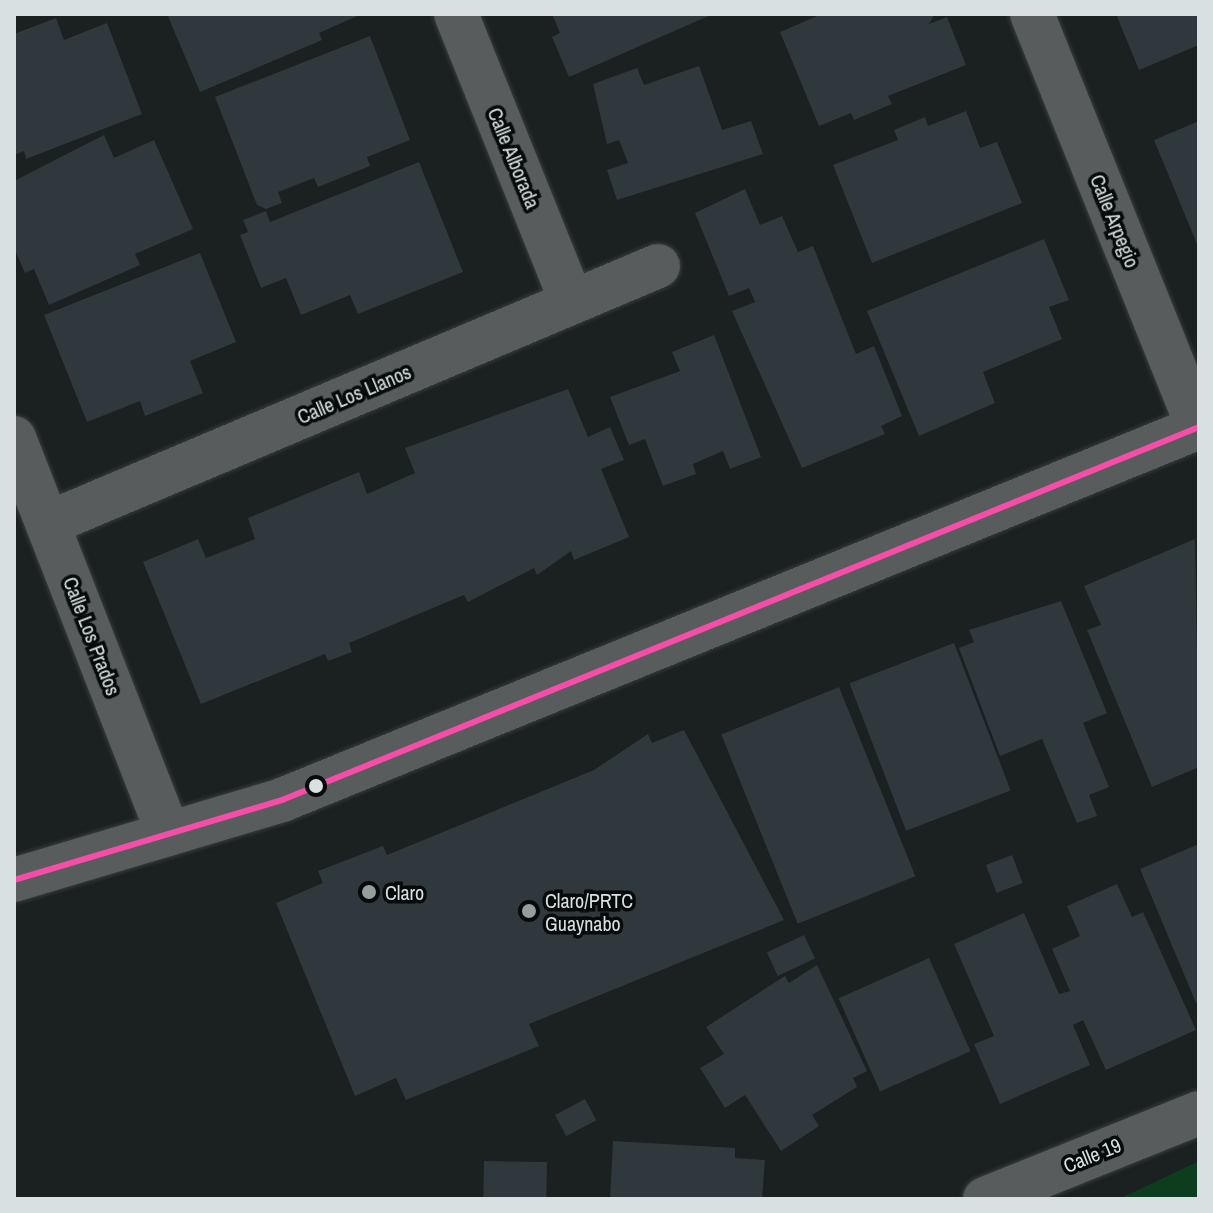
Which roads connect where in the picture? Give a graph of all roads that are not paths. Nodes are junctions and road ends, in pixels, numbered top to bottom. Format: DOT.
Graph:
graph roads {
  1 [pos="456,14"];
  2 [pos="1032,14"];
  3 [pos="658,266"];
  4 [pos="572,302"];
  5 [pos="1198,427"];
  6 [pos="14,438"];
  7 [pos="49,523"];
  8 [pos="168,834"];
  9 [pos="14,880"];
  10 [pos="1199,1113"];
  11 [pos="985,1199"];
  1 -- 4 [label="street, Calle Alborada"];
  2 -- 5 [label="street, Calle Arpegio"];
  3 -- 4 [label="street, Calle Los Llanos"];
  4 -- 7 [label="street, Calle Los Llanos"];
  5 -- 8 [label="street"];
  6 -- 7 [label="street, Calle Los Prados"];
  7 -- 8 [label="street, Calle Los Prados"];
  8 -- 9 [label="street"];
  10 -- 11 [label="street, Calle 19"];
}
